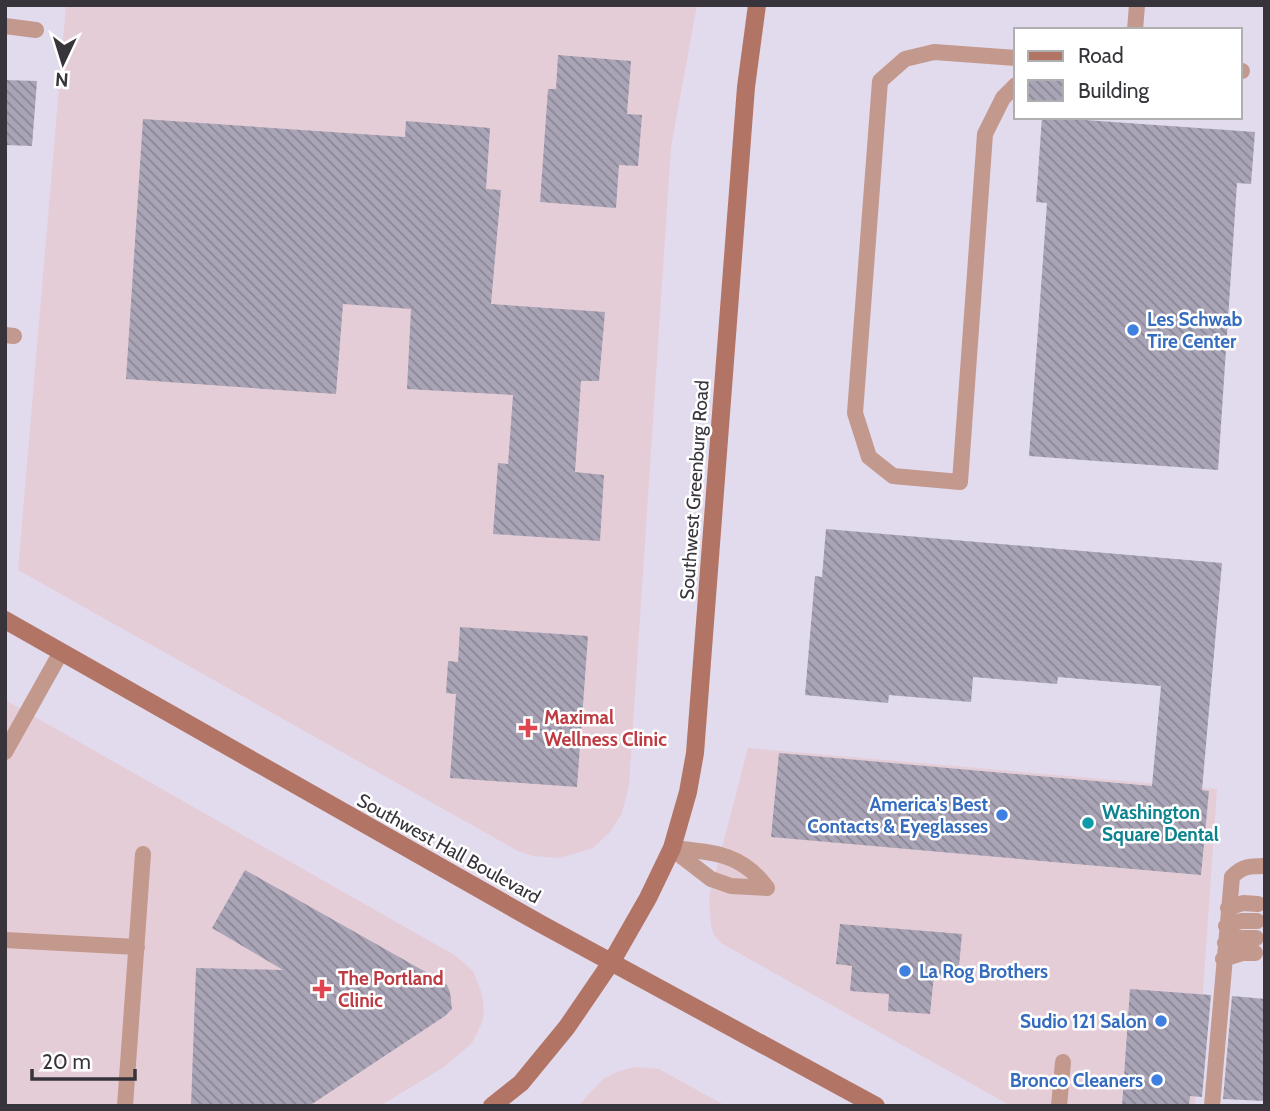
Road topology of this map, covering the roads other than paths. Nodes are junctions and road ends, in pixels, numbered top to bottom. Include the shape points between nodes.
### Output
1 (757, 5) edge
2 (1137, 5) edge
3 (5, 26) edge
4 (1135, 28) edge
5 (36, 30) dead end
6 (1014, 58) edge
7 (1014, 87) edge
8 (5, 620) edge
9 (61, 652) junction
10 (5, 752) edge
11 (672, 848) junction
12 (143, 853) dead end
13 (1265, 866) edge
14 (1258, 904) dead end
15 (1228, 908) junction
16 (1226, 926) junction
17 (5, 940) edge
18 (137, 947) junction
19 (1224, 951) junction
20 (612, 961) junction
21 (1063, 1062) dead end
22 (125, 1106) edge
23 (492, 1106) edge
24 (876, 1106) edge
25 (1059, 1106) edge
26 (1212, 1106) edge

1 - 11 main road, Southwest Greenburg Road via 746,87 695,753
2 - 4 lane
3 - 5 lane
6 - 7 lane via 934,52 905,59 880,81 855,413 869,457 893,476 960,482 985,134 1003,98
8 - 9 main road, Southwest Hall Boulevard
9 - 10 lane
9 - 20 main road, Southwest Hall Boulevard
11 - 11 lane via 711,879 731,886 767,888 755,871 735,860 714,852
11 - 20 main road, Southwest Greenburg Road
12 - 18 lane
13 - 15 lane via 1238,869 1232,877
14 - 15 lane
15 - 16 lane
16 - 19 lane
16 - 19 lane via 1241,921 1256,937 1240,938
17 - 18 lane
18 - 22 lane
19 - 26 lane
20 - 23 main road, Southwest Greenburg Road via 521,1083
20 - 24 main road, Southwest Hall Boulevard
21 - 25 lane

